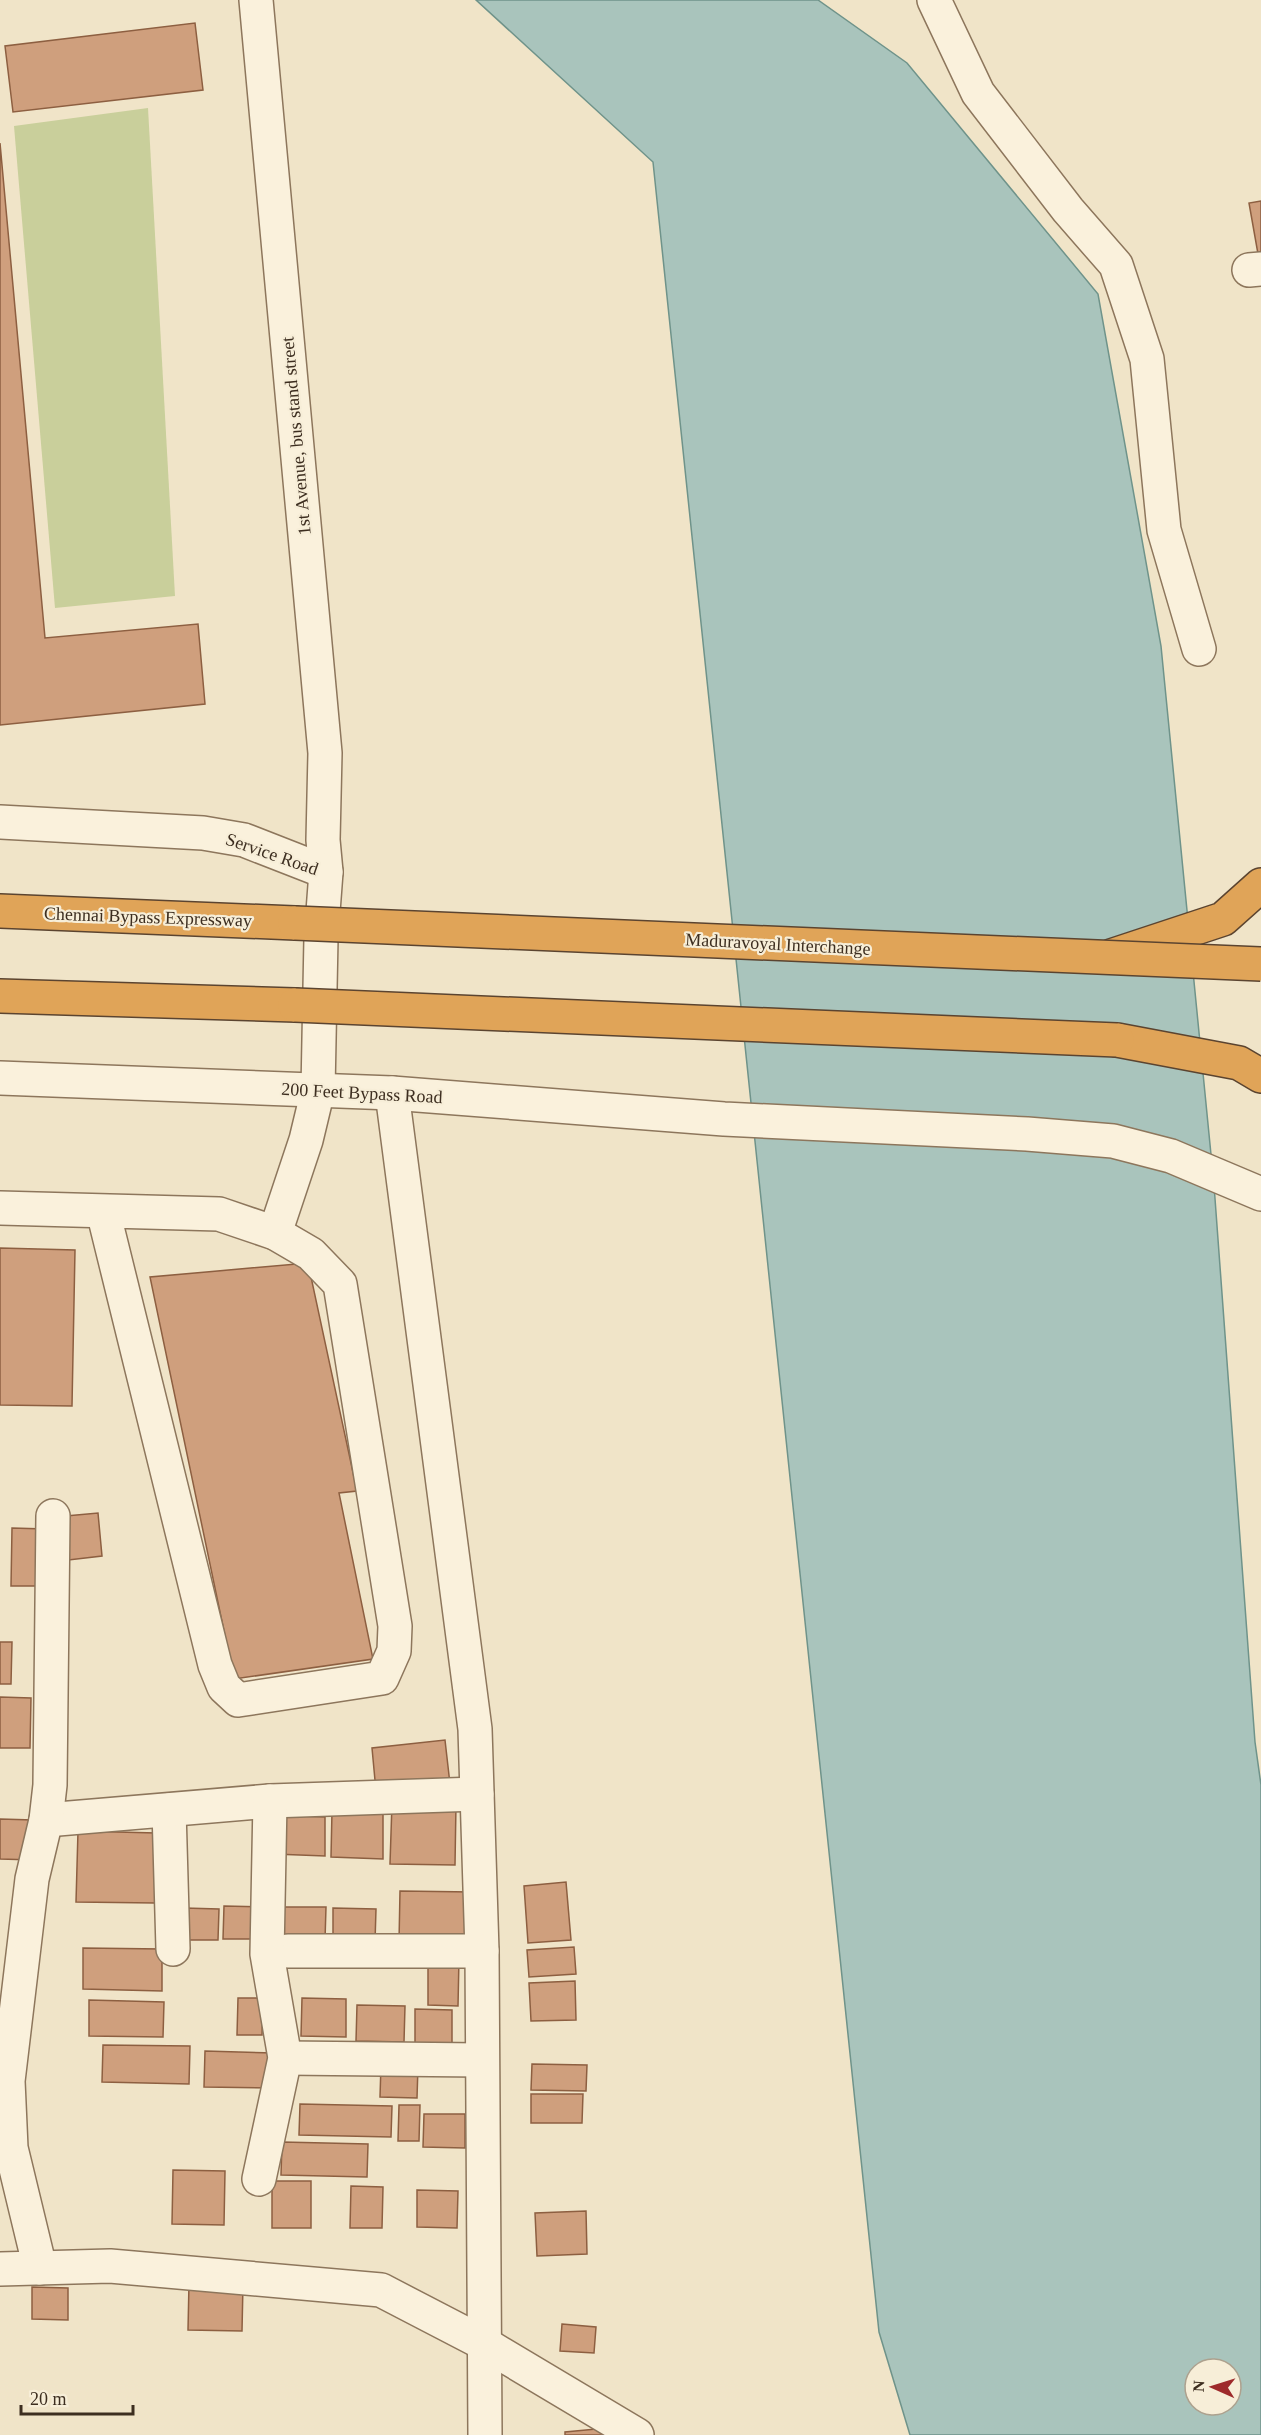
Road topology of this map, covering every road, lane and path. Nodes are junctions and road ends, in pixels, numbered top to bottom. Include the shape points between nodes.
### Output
1 (256, 0) edge
2 (934, 0) edge
3 (1199, 649) dead end
4 (0, 822) edge
5 (326, 872) junction
6 (1261, 885) edge
7 (0, 910) edge
8 (295, 923) joint
9 (1104, 959) junction
10 (1261, 964) edge
11 (0, 996) edge
12 (1117, 1040) junction
13 (1261, 1047) edge
14 (1261, 1076) edge
15 (0, 1078) edge
16 (318, 1090) junction
17 (392, 1093) junction
18 (1246, 1189) edge
19 (0, 1208) edge
20 (103, 1211) junction
21 (275, 1233) junction
22 (53, 1516) dead end
23 (477, 1794) junction
24 (270, 1801) junction
25 (169, 1810) junction
26 (46, 1820) junction
27 (173, 1949) dead end
28 (288, 1950) dead end
29 (482, 1951) junction
30 (285, 2058) junction
31 (481, 2060) junction
32 (259, 2180) dead end
33 (40, 2268) junction
34 (0, 2269) edge
35 (483, 2343) junction
36 (485, 2435) edge
37 (637, 2435) edge

1 - 5 street, 1st Avenue, bus stand street via 325,753
2 - 3 street via 978,93 1068,210 1116,265 1147,359 1164,530
4 - 5 street, Service Road via 203,832 244,840
5 - 16 street, Service Road
6 - 9 highway, bridge via 1223,920
7 - 8 highway, Chennai Bypass Expressway
8 - 9 highway, Maduravoyal Interchange, bridge
9 - 10 highway, Maduravoyal Interchange, bridge
11 - 12 highway, bridge
12 - 13 highway
12 - 14 highway via 1239,1063
15 - 16 street, 200 Feet Bypass Road
16 - 17 street, 200 Feet Bypass Road
16 - 21 street, Service Road
17 - 18 street, 200 Feet Bypass Road via 724,1119 1113,1141 1171,1156
17 - 23 street via 474,1729
19 - 20 street
20 - 21 street via 219,1214
20 - 21 street via 215,1665 224,1688 238,1700 382,1677 394,1651 395,1626 340,1284 311,1254
22 - 26 street via 50,1785
23 - 24 street
23 - 29 street
24 - 25 street
24 - 30 street via 267,1954
25 - 26 street
25 - 27 street
26 - 33 street via 32,1879 8,2080 11,2148
28 - 29 street
29 - 31 street
30 - 31 street
30 - 32 street
31 - 35 street
33 - 34 street
33 - 35 street via 110,2266 381,2290
35 - 36 street
35 - 37 street

